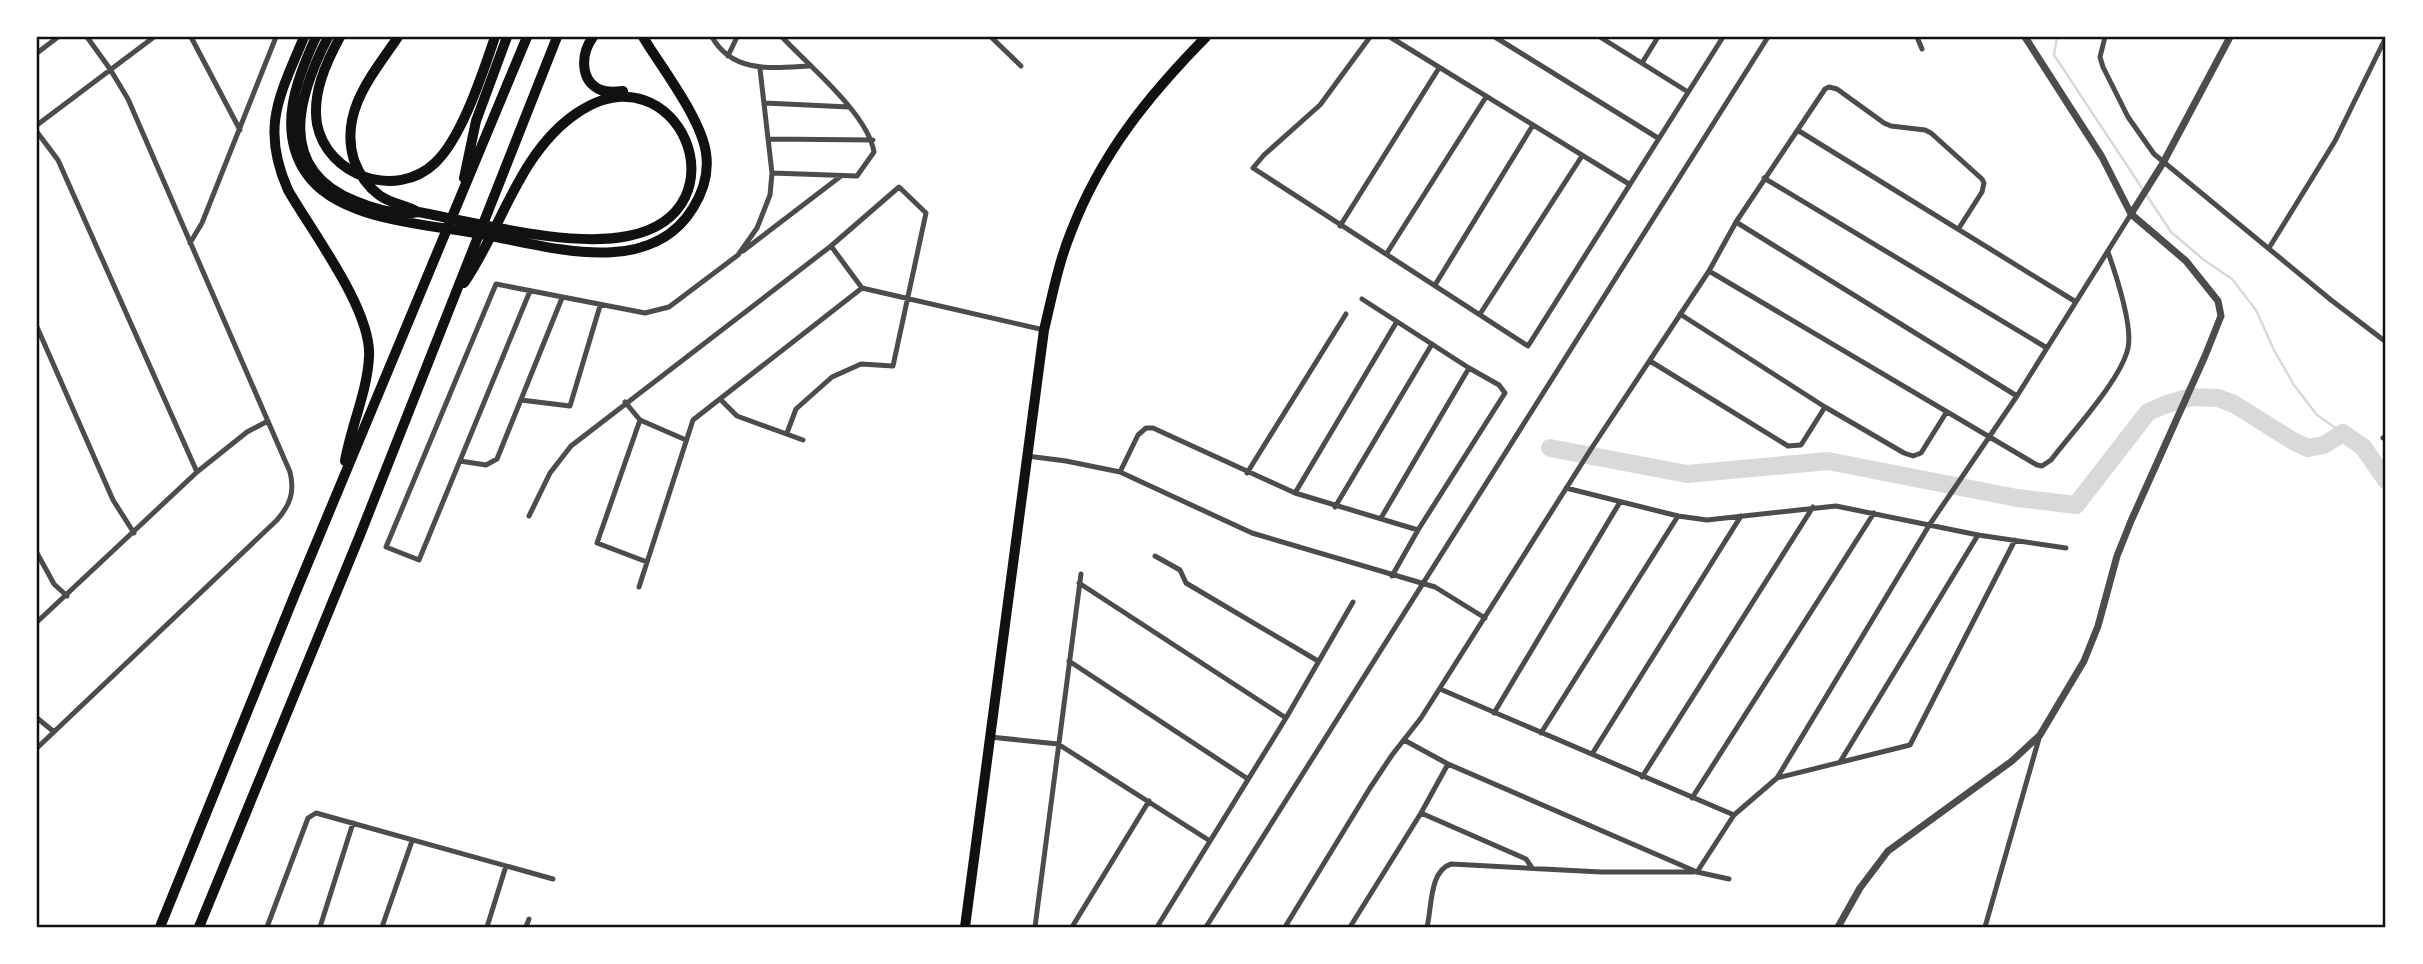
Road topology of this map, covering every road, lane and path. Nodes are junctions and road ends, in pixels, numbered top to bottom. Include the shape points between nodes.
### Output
1 (58, 37) edge
2 (87, 37) edge
3 (154, 37) edge
4 (191, 37) edge
5 (276, 37) edge
6 (304, 37) edge
7 (316, 37) edge
8 (328, 37) edge
9 (341, 37) edge
10 (398, 37) edge
11 (496, 37) edge
12 (507, 37) edge
13 (527, 37) edge
14 (557, 37) edge
15 (593, 37) edge
16 (636, 37) edge
17 (643, 37) edge
18 (712, 37) edge
19 (737, 37) edge
20 (782, 37) edge
21 (991, 37) edge
22 (1206, 37) edge
23 (1370, 37) edge
24 (1390, 37) edge
25 (1495, 37) edge
26 (1600, 37) edge
27 (1658, 37) edge
28 (1723, 37) edge
29 (1768, 37) edge
30 (1917, 37) edge
31 (2025, 37) edge
32 (2105, 37) edge
33 (2230, 37) edge
34 (2386, 37) edge
35 (1922, 49) dead end
36 (37, 52) edge
37 (728, 56) junction
38 (657, 61) junction
39 (1642, 63) junction
40 (809, 66) junction
41 (1021, 66) dead end
42 (1439, 68) junction
43 (110, 69) junction
44 (761, 69) junction
45 (1688, 92) junction
46 (1486, 97) junction
47 (765, 103) junction
48 (851, 107) junction
49 (669, 115) junction
50 (37, 125) edge
51 (1533, 125) junction
52 (240, 130) junction
53 (1799, 131) junction
54 (37, 132) edge
55 (1658, 138) junction
56 (770, 139) junction
57 (873, 140) junction
58 (1582, 156) junction
59 (2163, 163) junction
60 (772, 173) junction
61 (842, 176) junction
62 (1764, 178) junction
63 (1629, 184) junction
64 (457, 208) junction
65 (2133, 210) junction
66 (416, 217) junction
67 (1736, 222) junction
68 (1340, 226) junction
69 (1959, 228) junction
70 (517, 235) junction
71 (190, 243) junction
72 (831, 246) junction
73 (2269, 248) junction
74 (2108, 252) junction
75 (1387, 253) junction
76 (738, 254) junction
77 (1709, 271) junction
78 (1435, 285) junction
79 (862, 288) junction
80 (530, 291) junction
81 (562, 298) junction
82 (1362, 299) dead end
83 (453, 300) junction
84 (909, 300) junction
85 (2076, 302) junction
86 (600, 306) junction
87 (1346, 314) dead end
88 (1480, 314) junction
89 (1680, 314) junction
90 (1396, 323) junction
91 (37, 327) edge
92 (1044, 330) junction
93 (2386, 342) edge
94 (1432, 344) junction
95 (2047, 348) junction
96 (1650, 361) junction
97 (1468, 368) junction
98 (2017, 396) junction
99 (720, 399) junction
100 (521, 400) junction
101 (625, 402) junction
102 (1825, 407) junction
103 (1946, 413) junction
104 (268, 421) junction
105 (640, 421) junction
106 (787, 433) junction
107 (1990, 438) junction
108 (686, 440) junction
109 (803, 440) dead end
110 (1027, 456) junction
111 (460, 461) junction
112 (197, 472) junction
113 (1120, 472) junction
114 (1247, 473) junction
115 (343, 478) junction
116 (1566, 488) junction
117 (1295, 493) junction
118 (1620, 502) junction
119 (1335, 507) junction
120 (1813, 507) junction
121 (1874, 513) junction
122 (529, 516) dead end
123 (1678, 516) junction
124 (1741, 516) junction
125 (1381, 518) junction
126 (1930, 524) junction
127 (1418, 530) junction
128 (134, 533) junction
129 (1978, 535) junction
130 (2015, 540) junction
131 (2066, 548) dead end
132 (37, 554) edge
133 (1155, 556) dead end
134 (647, 562) junction
135 (1081, 574) dead end
136 (1392, 576) junction
137 (1079, 583) junction
138 (1422, 584) junction
139 (639, 587) dead end
140 (66, 596) junction
141 (1353, 601) dead end
142 (1485, 618) junction
143 (37, 622) edge
144 (1069, 661) junction
145 (1318, 661) junction
146 (1440, 689) junction
147 (1494, 713) junction
148 (37, 718) edge
149 (1286, 718) junction
150 (53, 731) junction
151 (1541, 733) junction
152 (2040, 735) junction
153 (990, 737) junction
154 (1404, 740) junction
155 (1058, 744) junction
156 (37, 748) edge
157 (1592, 754) junction
158 (1840, 762) junction
159 (1448, 764) junction
160 (1642, 777) junction
161 (1777, 778) junction
162 (1248, 779) junction
163 (1692, 798) junction
164 (1149, 801) junction
165 (1421, 813) junction
166 (1734, 816) junction
167 (353, 823) junction
168 (412, 841) junction
169 (1210, 841) junction
170 (506, 866) junction
171 (1532, 868) junction
172 (1697, 872) junction
173 (553, 879) dead end
174 (1729, 879) dead end
175 (528, 919) dead end
176 (160, 927) edge
177 (199, 927) edge
178 (267, 927) edge
179 (320, 927) edge
180 (382, 927) edge
181 (487, 927) edge
182 (526, 927) edge
183 (965, 927) edge
184 (1035, 927) edge
185 (1072, 927) edge
186 (1157, 927) edge
187 (1206, 927) edge
188 (1285, 927) edge
189 (1350, 927) edge
190 (1427, 927) edge
191 (1838, 927) edge
192 (1985, 927) edge

1 - 36 street
2 - 43 street
3 - 43 street
4 - 52 street
5 - 52 street
6 - 115 highway via 279,98 273,128 288,190 352,297 367,333 367,371
7 - 66 highway via 292,105 291,135 301,164 325,194 348,207
8 - 66 highway via 300,111 300,137 308,159 326,183 349,199
9 - 11 highway via 319,88 316,112 320,134 333,157 345,167 382,181 415,176 442,156 458,130
10 - 66 highway via 363,89 354,110 350,142 356,164 376,193
12 - 64 highway via 476,121
13 - 64 highway
14 - 83 highway
15 - 49 highway via 584,58 592,84 609,92 647,95
16 - 38 highway
17 - 38 highway
18 - 37 street
19 - 37 street
20 - 40 street
21 - 41 street
22 - 92 highway via 1137,114 1103,164 1070,235
23 - 68 street via 1320,105 1253,168
24 - 42 street
25 - 55 street
26 - 39 street
27 - 39 street
28 - 45 street
29 - 138 street
30 - 35 street
31 - 65 street
32 - 59 street via 2100,57 2103,67 2129,117
33 - 59 street
34 - 73 street via 2336,141
37 - 44 street
38 - 70 highway via 690,113 706,151 703,187 684,221 661,241 627,251 582,251
39 - 45 street
40 - 44 street
40 - 48 street
42 - 46 street
42 - 68 street
43 - 50 street
43 - 71 street via 128,99
44 - 47 street
45 - 55 street
46 - 51 street
46 - 75 street
47 - 48 street
47 - 56 street
48 - 57 street
49 - 70 highway via 686,136 692,169 684,198 660,224 643,233 607,239
49 - 83 highway via 652,104 624,98 597,103 570,118 529,166 479,262
51 - 58 street
51 - 78 street
52 - 71 street
53 - 62 street
53 - 69 street
53 - 69 street via 1829,87 1884,123 1931,133 1984,183
54 - 112 street via 58,160
55 - 63 street
56 - 57 street
56 - 60 street
57 - 61 street via 874,152 857,176
58 - 63 street
58 - 88 street
59 - 65 street
59 - 73 street
60 - 61 street
60 - 76 street via 770,195 757,228
61 - 76 street
62 - 67 street
62 - 95 street
63 - 88 street via 1528,346
64 - 115 highway
65 - 74 street
65 - 152 street via 2186,261 2221,309 2121,546 2084,661
66 - 70 highway
67 - 77 street
67 - 98 street
68 - 75 street
69 - 85 street
71 - 104 street
72 - 79 street
72 - 84 street via 899,187 926,213
72 - 101 street
73 - 93 street
74 - 85 street
74 - 107 street via 2119,283 2128,336 2123,361 2047,465 2037,465
75 - 78 street
76 - 86 street via 669,307 645,313
77 - 89 street
77 - 103 street
78 - 88 street
79 - 84 street
79 - 99 street
80 - 81 street
80 - 111 street
80 - 111 street via 496,284 386,547 419,560
81 - 86 street
81 - 100 street
82 - 90 street
83 - 177 highway
84 - 92 street
84 - 106 street via 893,366 861,364 832,377 796,409
85 - 95 street
86 - 100 street via 570,406
87 - 114 street
89 - 96 street
89 - 102 street
90 - 94 street
90 - 117 street
91 - 128 street via 113,500
92 - 110 highway
94 - 97 street
94 - 119 street
95 - 98 street
96 - 102 street via 1788,446 1801,445
96 - 116 street
97 - 125 street
97 - 127 street via 1505,393
98 - 107 street
99 - 106 street via 737,416
99 - 108 street via 693,420
100 - 111 street via 497,459 486,465
101 - 105 street
101 - 122 street via 570,446 536,497
102 - 103 street via 1913,456 1921,453
103 - 107 street
104 - 112 street
104 - 150 street via 293,483 287,509
105 - 108 street
105 - 134 street via 597,543
106 - 109 street
107 - 126 street
108 - 134 street
110 - 113 street
110 - 153 highway
112 - 128 street
113 - 114 street via 1138,435 1153,428
113 - 136 street via 1252,533
114 - 117 street
115 - 176 highway
116 - 118 street
116 - 142 street
117 - 119 street
118 - 123 street
118 - 147 street
119 - 125 street
120 - 121 street
120 - 124 street
120 - 160 street
121 - 126 street
121 - 163 street
123 - 124 street via 1707,520
123 - 151 street
124 - 157 street
125 - 127 street
126 - 129 street
126 - 161 street
127 - 136 street
128 - 140 street
129 - 130 street
129 - 158 street
130 - 131 street
130 - 158 street via 1910,745
132 - 140 street
133 - 145 street via 1180,570 1185,583
134 - 139 street
135 - 137 street
136 - 138 street
137 - 144 street
137 - 149 street
138 - 142 street via 1435,587
138 - 187 street
140 - 143 street
141 - 145 street
142 - 146 street
144 - 155 street
144 - 162 street
145 - 149 street
146 - 147 street
146 - 154 street
147 - 151 street
148 - 150 street
149 - 162 street
150 - 156 street
151 - 157 street
152 - 191 street via 2012,761 1888,851
152 - 192 street
153 - 155 street
153 - 183 highway
154 - 159 street
154 - 188 street
155 - 164 street
155 - 184 street
157 - 160 street
158 - 161 street
159 - 165 street
159 - 172 street
160 - 163 street
161 - 166 street
162 - 169 street
163 - 166 street
164 - 169 street
164 - 185 street
165 - 171 street via 1526,859
165 - 189 street
166 - 172 street
167 - 168 street
167 - 178 street via 319,813 308,818
167 - 179 street
168 - 170 street
168 - 180 street
169 - 186 street
170 - 173 street
170 - 181 street
171 - 172 street
171 - 190 street via 1446,866 1436,877
172 - 174 street
175 - 182 street

